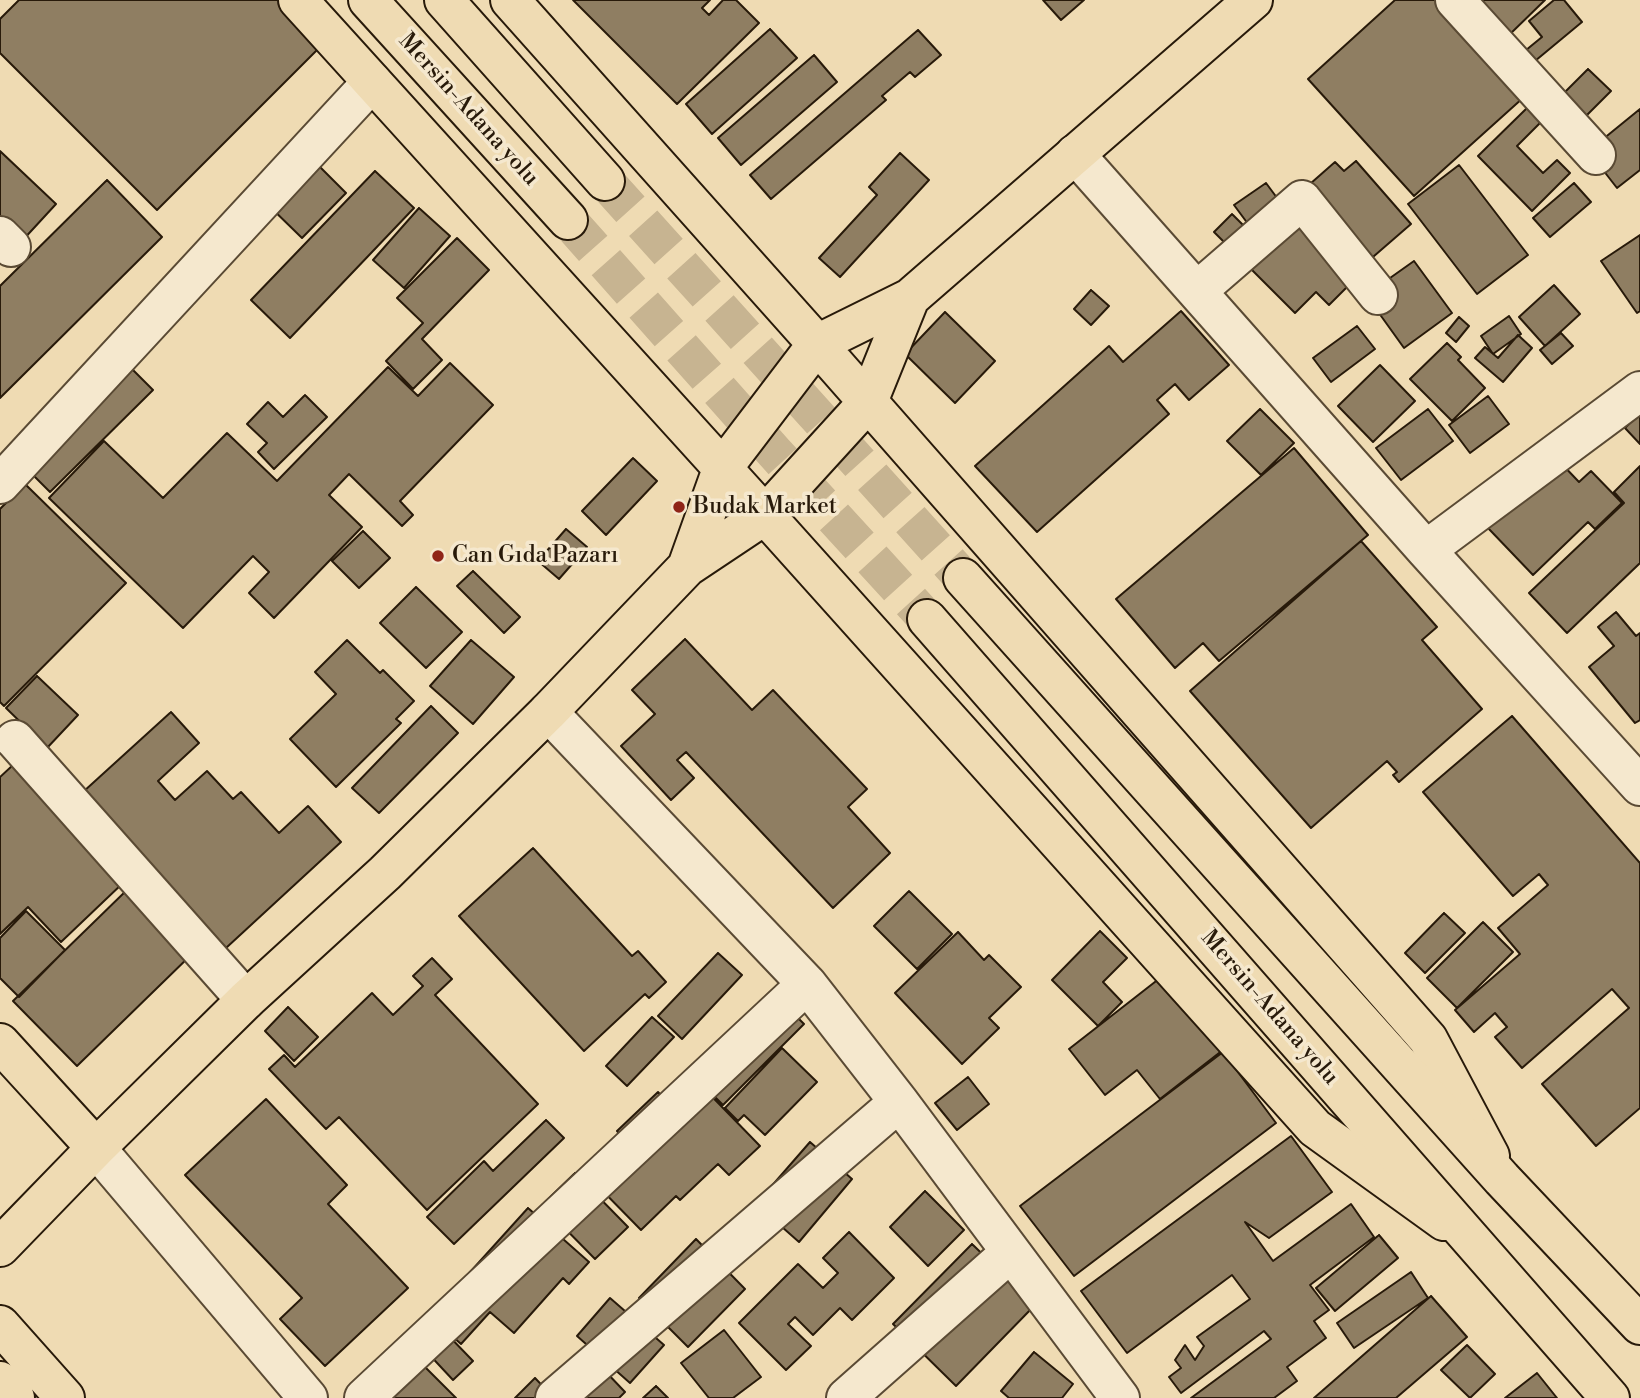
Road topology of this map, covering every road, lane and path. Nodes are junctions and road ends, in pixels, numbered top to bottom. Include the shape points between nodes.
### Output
1 (298, 0) edge
2 (368, 0) edge
3 (444, 0) edge
4 (510, 0) edge
5 (1253, 0) edge
6 (1455, 0) edge
7 (372, 82) junction
8 (1075, 153) junction
9 (1596, 155) dead end
10 (605, 181) tunnel mouth
11 (568, 220) tunnel mouth
12 (1197, 291) junction
13 (1378, 295) dead end
14 (910, 298) junction
15 (817, 344) junction
16 (1640, 391) edge
17 (868, 402) junction
18 (722, 469) junction
19 (0, 484) edge
20 (765, 515) junction
21 (1426, 550) junction
22 (687, 567) junction
23 (963, 578) tunnel mouth
24 (927, 619) tunnel mouth
25 (548, 712) junction
26 (15, 740) dead end
27 (1640, 786) edge
28 (807, 984) junction
29 (246, 1000) junction
30 (0, 1044) edge
31 (899, 1102) junction
32 (96, 1149) junction
33 (1502, 1179) junction
34 (1477, 1244) junction
35 (0, 1247) edge
36 (1011, 1252) junction
37 (0, 1325) edge
38 (1640, 1325) edge
39 (0, 1381) edge
40 (15, 1398) edge
41 (65, 1398) edge
42 (307, 1398) edge
43 (364, 1398) edge
44 (555, 1398) edge
45 (846, 1398) edge
46 (1120, 1398) edge
47 (1610, 1398) edge

1 - 7 main road
2 - 11 main road, Mersin-Adana yolu
3 - 10 main road
4 - 15 main road
5 - 8 main road
6 - 9 street
7 - 18 main road
7 - 19 street
8 - 12 street
8 - 14 main road
12 - 13 street via 1302,200
12 - 21 street
14 - 15 main road
14 - 17 main road
15 - 17 main road
15 - 18 main road
16 - 21 street
17 - 20 main road
17 - 33 main road via 1428,1039
18 - 20 main road
18 - 22 main road
20 - 22 main road
20 - 34 main road via 1315,1128
21 - 27 street
22 - 25 main road
23 - 33 main road
24 - 34 main road, Mersin-Adana yolu
25 - 28 street
25 - 29 main road via 385,873
26 - 29 street
28 - 31 street
28 - 43 street
29 - 32 main road
30 - 32 main road
31 - 36 street
31 - 44 street
32 - 35 main road
32 - 42 street
33 - 38 main road
34 - 47 main road, Mersin-Adana yolu
36 - 45 street
36 - 46 street
37 - 41 main road
39 - 40 main road

